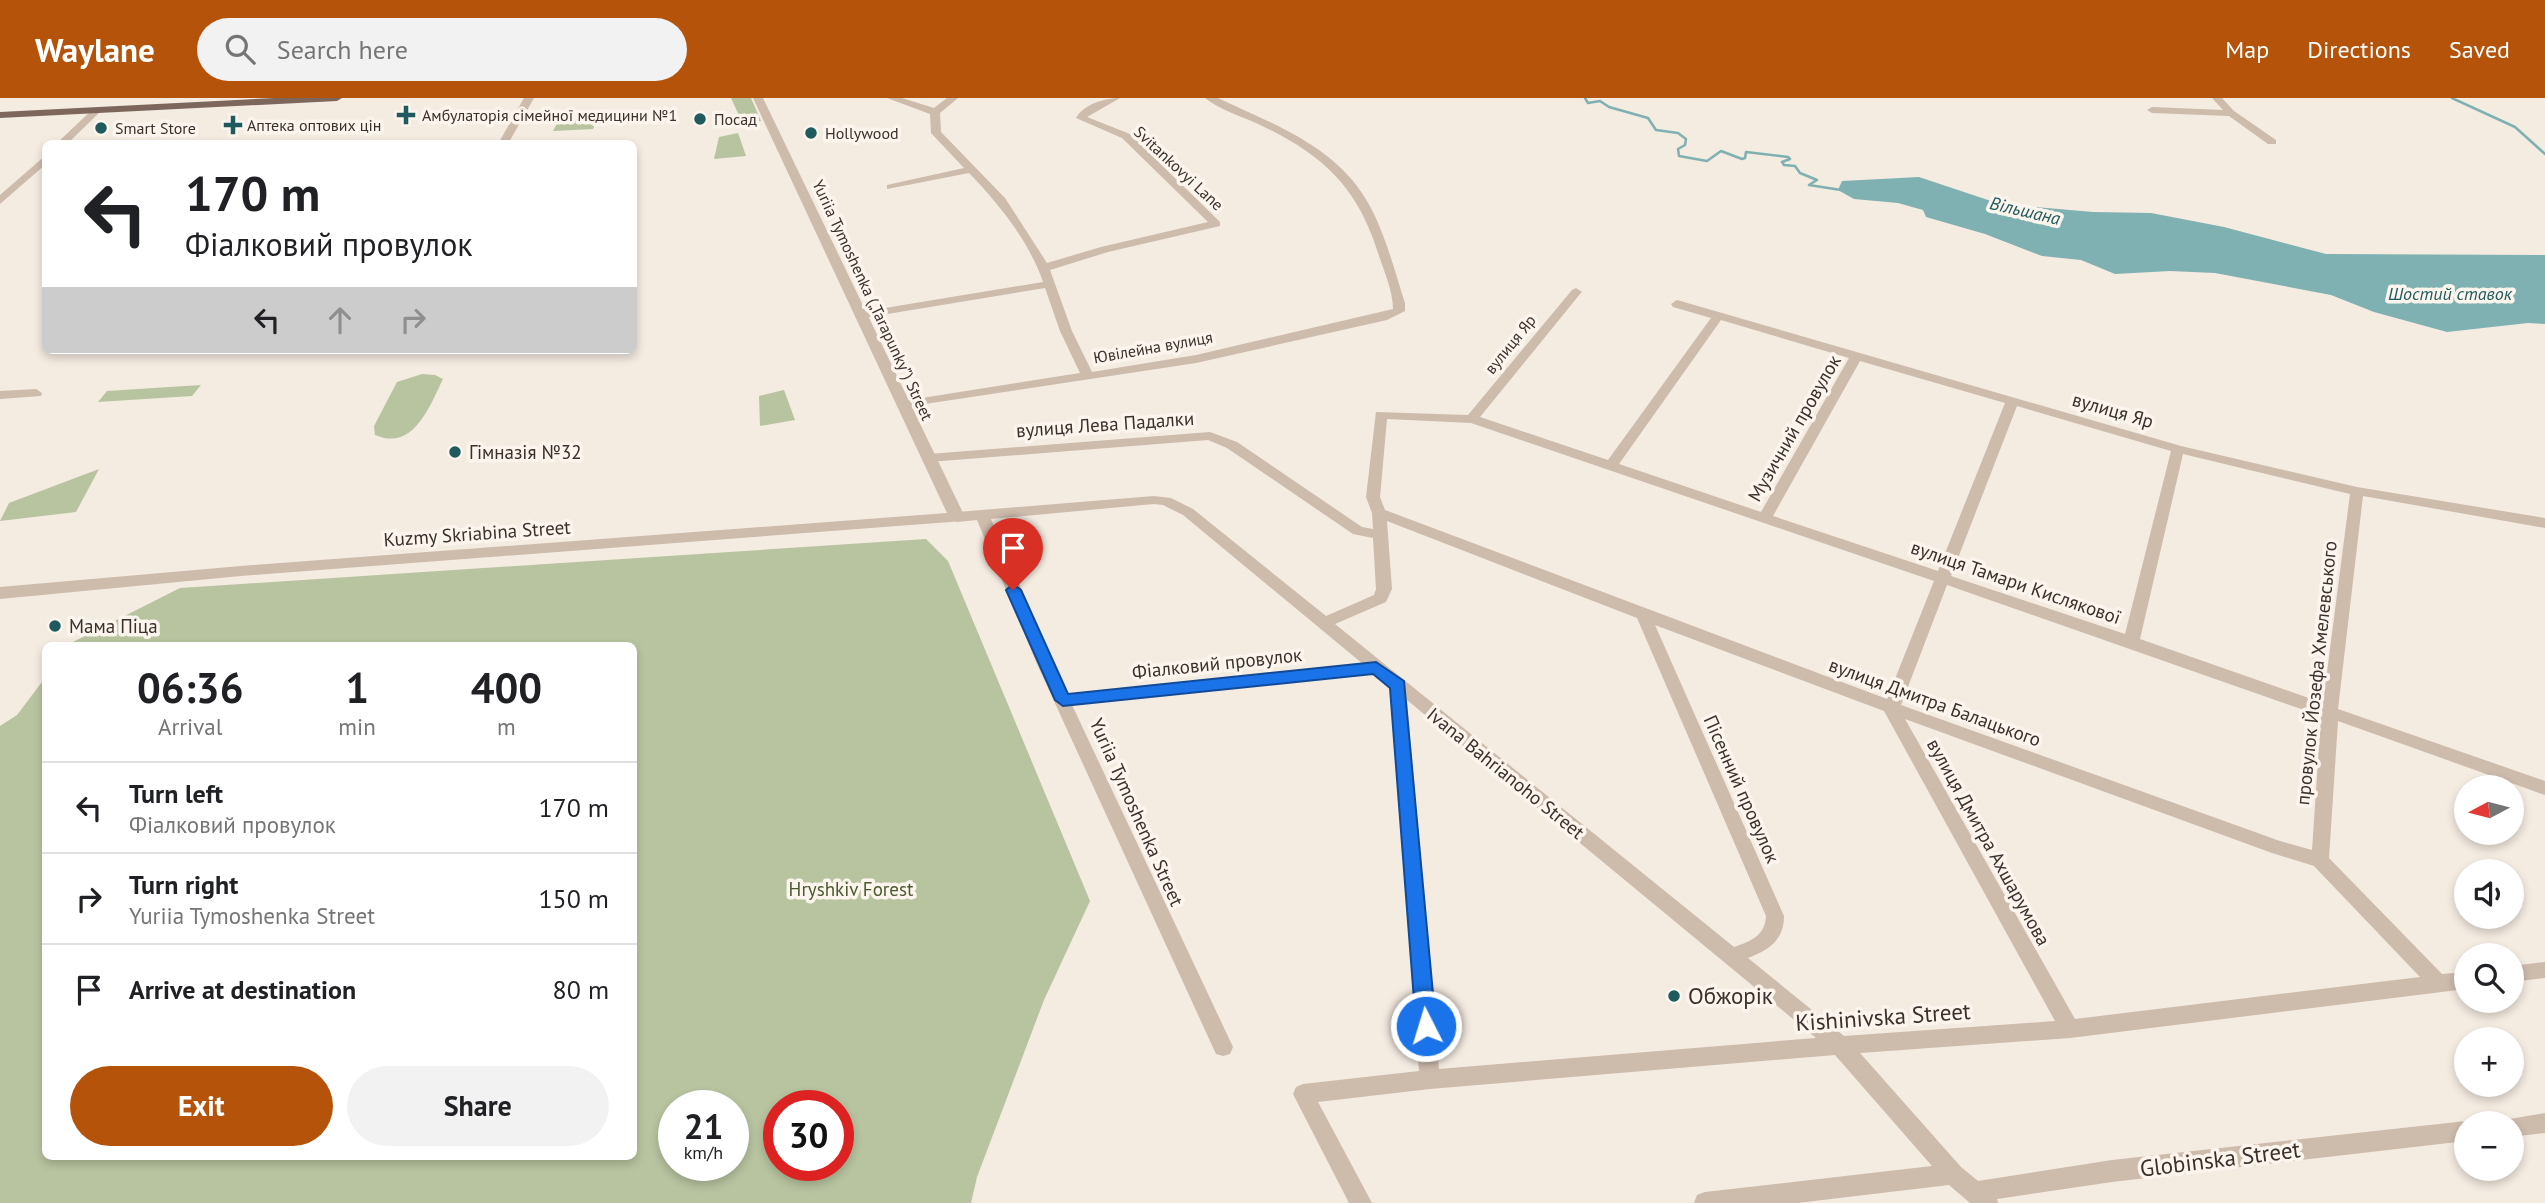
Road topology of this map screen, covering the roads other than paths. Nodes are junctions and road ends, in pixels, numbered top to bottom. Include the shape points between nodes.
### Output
1 (337, 98) edge
2 (529, 98) edge
3 (758, 98) edge
4 (892, 98) edge
5 (953, 98) edge
6 (1115, 98) edge
7 (1210, 98) edge
8 (2217, 98) edge
9 (262, 99) edge
10 (97, 110) junction
11 (2152, 110) dead end
12 (934, 111) junction
13 (2231, 113) junction
14 (0, 115) edge
15 (65, 140) edge
16 (505, 140) edge
17 (2273, 142) dead end
18 (42, 162) edge
19 (970, 170) junction
20 (891, 187) dead end
21 (0, 201) edge
22 (1044, 268) junction
23 (1050, 284) junction
24 (1576, 292) dead end
25 (1677, 304) dead end
26 (861, 316) junction
27 (1718, 316) junction
28 (1856, 356) junction
29 (1088, 376) junction
30 (36, 393) dead end
31 (0, 395) edge
32 (2013, 400) junction
33 (904, 405) junction
34 (1472, 419) junction
35 (2178, 449) junction
36 (929, 458) junction
37 (1612, 465) junction
38 (2357, 491) junction
39 (946, 493) junction
40 (1379, 513) junction
41 (982, 515) junction
42 (957, 517) junction
43 (1764, 519) junction
44 (923, 520) junction
45 (2545, 523) edge
46 (1381, 535) junction
47 (1942, 577) junction
48 (0, 593) edge
49 (1644, 617) junction
50 (1324, 623) junction
51 (2131, 642) junction
52 (1376, 668) junction
53 (1398, 686) junction
54 (1063, 700) junction
55 (1891, 709) junction
56 (2330, 711) junction
57 (2545, 788) edge
58 (2320, 860) junction
59 (1731, 956) junction
60 (2545, 970) edge
61 (2524, 972) edge
62 (2454, 982) edge
63 (2438, 984) junction
64 (2070, 1029) junction
65 (1839, 1044) junction
66 (1223, 1047) dead end
67 (1430, 1079) junction
68 (2545, 1123) edge
69 (2524, 1125) edge
70 (2454, 1132) edge
71 (1953, 1174) junction
72 (1981, 1197) edge
73 (1361, 1203) edge
74 (1705, 1203) edge

1 - 9 main road
2 - 16 street
3 - 26 street, Yuriia Tymoshenka („Tarapunky”) Street
4 - 12 street
5 - 12 street
6 - 22 street, Svitankovyi Lane via 1081,118 1126,136 1216,224
7 - 29 street, Ювілейна вулиця via 1306,146 1342,174 1375,230 1399,311 1196,359
8 - 13 street
9 - 10 main road
10 - 14 main road
10 - 15 street
11 - 13 street
12 - 19 street via 938,136
13 - 17 street
18 - 21 street
19 - 20 street
19 - 22 street via 1001,200
22 - 23 street
23 - 26 street
23 - 29 street
24 - 34 street, вулиця Яр
25 - 27 street, вулиця Яр
26 - 33 street, Yuriia Tymoshenka („Tarapunky”) Street
27 - 28 street, вулиця Яр
27 - 37 street
28 - 32 street, вулиця Яр
28 - 43 street, Музичний провулок
29 - 33 street, Ювілейна вулиця
30 - 31 street
32 - 35 street, вулиця Яр
32 - 47 street
33 - 36 street, Yuriia Tymoshenka („Tarapunky”) Street
34 - 37 street, вулиця Тамари Кислякової
34 - 40 street, вулиця Тамари Кислякової via 1381,415 1373,497
35 - 38 street, вулиця Яр
35 - 51 street
36 - 39 street, Yuriia Tymoshenka („Tarapunky”) Street
36 - 46 street, вулиця Лева Падалки via 1210,436 1232,445 1358,531
37 - 43 street, вулиця Тамари Кислякової
38 - 45 street, вулиця Яр
38 - 56 street, провулок Йозефа Хмелевського
39 - 42 street, Yuriia Tymoshenka („Tarapunky”) Street
39 - 44 street via 943,503
40 - 46 street
40 - 49 street, вулиця Дмитра Балацького
41 - 42 street, Ivana Bahrianoho Street
41 - 50 street, Ivana Bahrianoho Street via 1166,501 1200,521
41 - 54 street, Yuriia Tymoshenka Street
42 - 44 street, Kuzmy Skriabina Street
43 - 47 street, вулиця Тамари Кислякової
44 - 48 street, Kuzmy Skriabina Street
46 - 50 street via 1381,598
47 - 51 street, вулиця Тамари Кислякової
47 - 55 street
49 - 55 street, вулиця Дмитра Балацького
49 - 59 street, Пісенний провулок via 1775,916 1772,936
50 - 52 street, Ivana Bahrianoho Street
51 - 56 street, вулиця Тамари Кислякової
52 - 53 street, Ivana Bahrianoho Street
52 - 54 street, Фіалковий провулок
53 - 59 street, Ivana Bahrianoho Street
53 - 67 street
54 - 66 street, Yuriia Tymoshenka Street
55 - 58 street, вулиця Дмитра Балацького
55 - 64 street, вулиця Дмитра Ахшарумова
56 - 57 street, вулиця Тамари Кислякової
56 - 58 street, провулок Йозефа Хмелевського
58 - 63 street
59 - 65 street, Ivana Bahrianoho Street
60 - 61 street
62 - 63 street, Kishinivska Street
63 - 64 street, Kishinivska Street
64 - 65 street, Kishinivska Street
65 - 67 street, Kishinivska Street
65 - 71 street, Ivana Bahrianoho Street
67 - 73 street, Kishinivska Street via 1303,1094
68 - 69 street
70 - 72 street, Globinska Street via 2112,1171
71 - 72 street, Ivana Bahrianoho Street
71 - 74 street

